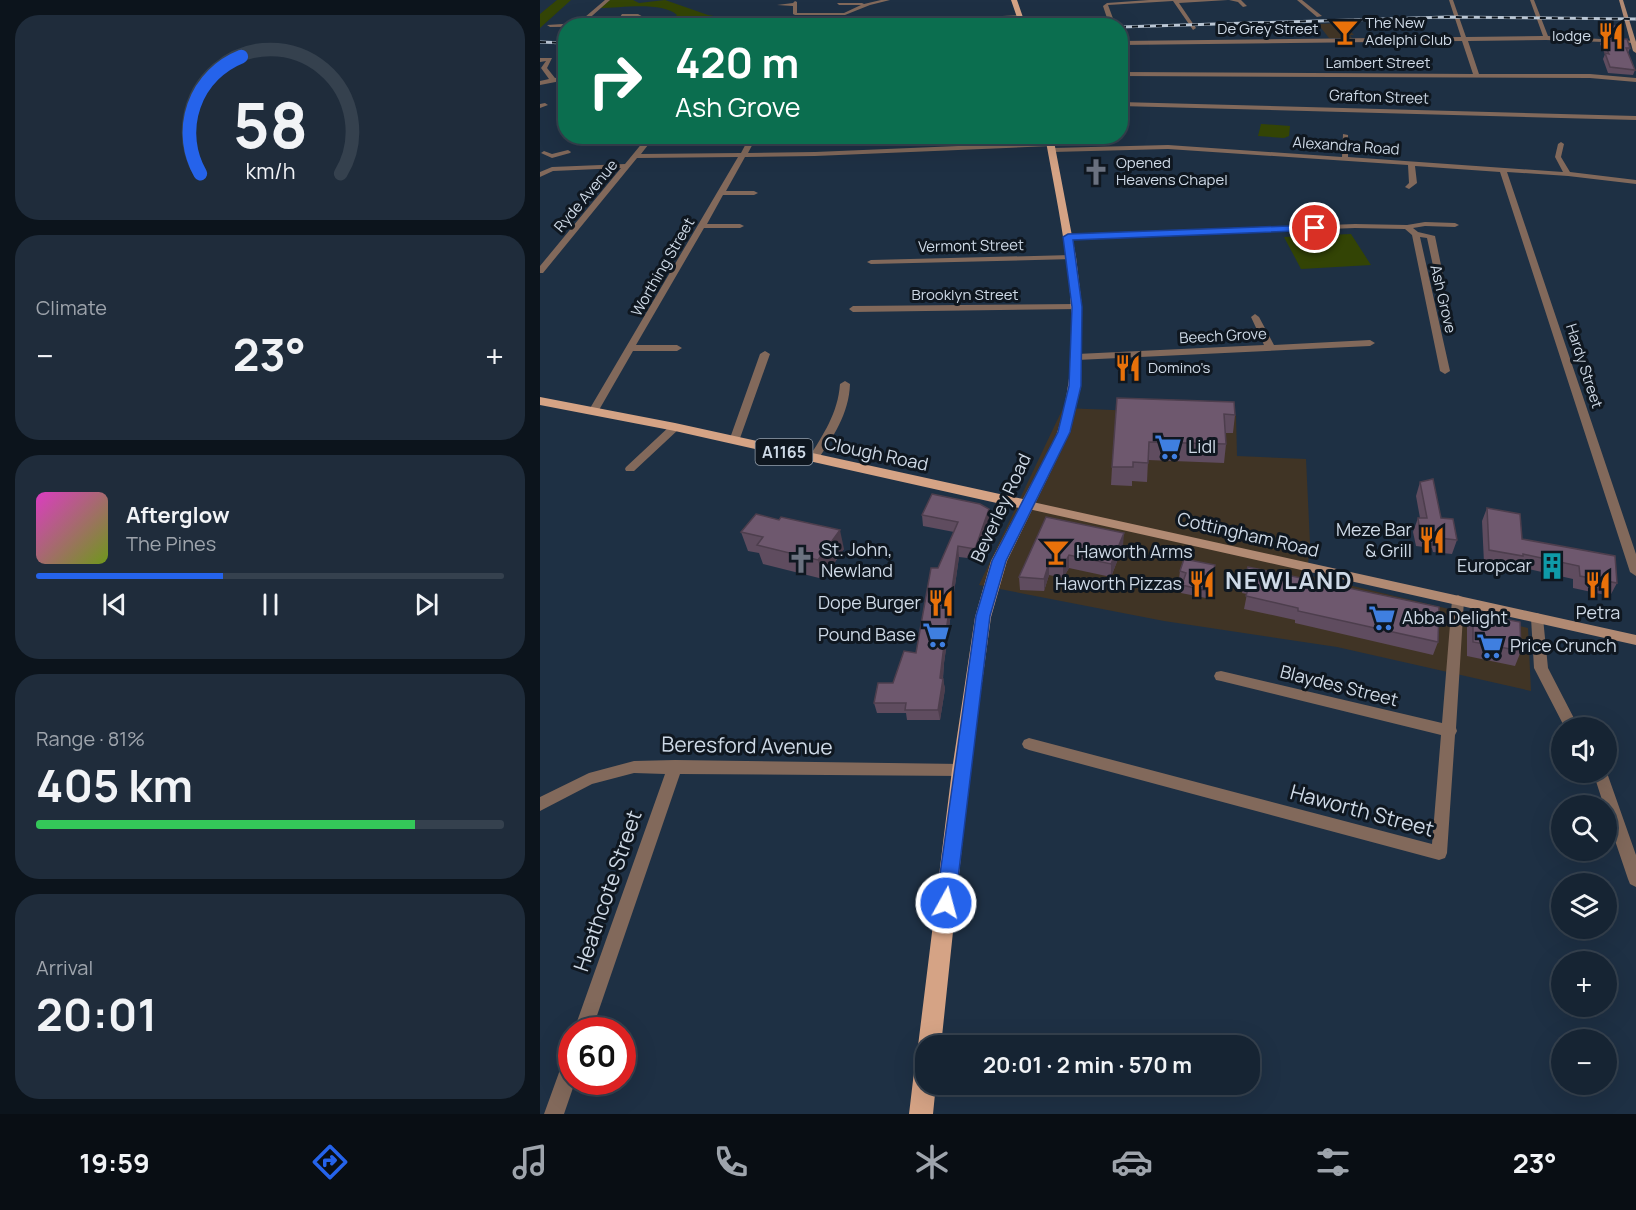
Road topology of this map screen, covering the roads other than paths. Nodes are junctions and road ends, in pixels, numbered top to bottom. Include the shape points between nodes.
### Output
1 (608, 0) edge
2 (888, 0) edge
3 (1014, 0) edge
4 (1226, 0) edge
5 (1231, 0) edge
6 (1299, 0) edge
7 (1451, 0) edge
8 (1532, 0) edge
9 (1621, 0) edge
10 (1174, 1) edge
11 (869, 3) junction
12 (839, 4) dead end
13 (779, 5) dead end
14 (1245, 6) dead end
15 (622, 16) dead end
16 (1020, 16) joint
17 (1319, 16) dead end
18 (587, 18) edge
19 (642, 18) edge
20 (973, 18) edge
21 (1110, 18) edge
22 (550, 25) dead end
23 (558, 25) edge
24 (1193, 28) dead end
25 (1633, 31) edge
26 (1546, 38) junction
27 (1466, 39) junction
28 (1128, 43) edge
29 (1635, 46) edge
30 (556, 53) dead end
31 (549, 59) junction
32 (540, 60) edge
33 (1128, 74) edge
34 (1477, 76) junction
35 (552, 79) junction
36 (558, 79) edge
37 (1636, 80) edge
38 (540, 83) edge
39 (1128, 104) edge
40 (1636, 118) edge
41 (1345, 135) dead end
42 (646, 144) edge
43 (750, 144) edge
44 (1030, 144) edge
45 (1051, 144) edge
46 (1080, 144) edge
47 (1561, 144) dead end
48 (1346, 145) junction
49 (1368, 146) dead end
50 (568, 152) dead end
51 (745, 154) junction
52 (636, 156) junction
53 (1345, 159) junction
54 (1411, 164) junction
55 (629, 166) junction
56 (552, 169) junction
57 (1503, 170) junction
58 (540, 174) edge
59 (1568, 174) junction
60 (1636, 182) edge
61 (1408, 187) dead end
62 (722, 193) junction
63 (754, 193) dead end
64 (1455, 225) dead end
65 (703, 226) junction
66 (740, 226) dead end
67 (1407, 227) junction
68 (1416, 234) junction
69 (1068, 237) junction
70 (1071, 256) junction
71 (871, 262) dead end
72 (540, 271) edge
73 (1438, 274) dead end
74 (1077, 307) junction
75 (853, 309) dead end
76 (1255, 317) dead end
77 (1370, 343) dead end
78 (631, 348) junction
79 (677, 348) dead end
80 (1271, 349) junction
81 (765, 354) dead end
82 (1077, 357) junction
83 (1445, 371) dead end
84 (844, 384) dead end
85 (540, 401) edge
86 (594, 410) junction
87 (675, 427) junction
88 (734, 441) junction
89 (813, 459) junction
90 (630, 470) dead end
91 (1028, 505) junction
92 (1636, 572) edge
93 (1458, 600) junction
94 (1537, 618) junction
95 (1636, 640) edge
96 (1221, 676) dead end
97 (1566, 717) edge
98 (1450, 731) junction
99 (1029, 744) dead end
100 (675, 766) junction
101 (961, 770) junction
102 (1604, 783) edge
103 (540, 804) edge
104 (1636, 879) edge
105 (588, 1017) edge
106 (930, 1035) edge
107 (561, 1095) edge
108 (923, 1095) edge
109 (554, 1114) edge
110 (921, 1114) edge

1 - 18 street
2 - 11 street
3 - 16 main road
4 - 10 street
5 - 14 street
6 - 17 street
7 - 27 street
8 - 26 street
9 - 25 main road
10 - 21 street via 1107,4 1104,6
10 - 24 street
11 - 12 street
11 - 13 street via 835,15 795,14 795,3
15 - 19 street
16 - 20 street
22 - 23 street
25 - 29 main road
26 - 27 street, De Grey Street
26 - 29 street, De Grey Street
27 - 28 street, De Grey Street
27 - 34 street
30 - 31 street
31 - 32 street
31 - 35 street via 544,68
33 - 34 street, Lambert Street
34 - 37 street, Lambert Street
35 - 36 street
35 - 38 street
39 - 40 street, Grafton Street
41 - 48 street
42 - 52 street, Ryde Avenue
43 - 51 street, Worthing Street
44 - 51 street, Alexandra Road
45 - 69 main road, Beverley Road
46 - 53 street, Alexandra Road
47 - 59 street via 1558,157
48 - 49 street
48 - 53 street
50 - 56 street via 548,155
51 - 52 street, Alexandra Road
51 - 62 street, Worthing Street
52 - 55 street, Ryde Avenue
53 - 54 street, Alexandra Road
54 - 57 street, Alexandra Road
54 - 61 street via 1413,183
55 - 56 street
55 - 72 street, Ryde Avenue
56 - 58 street
57 - 59 street, Alexandra Road
57 - 92 street, Hardy Street
59 - 60 street, Alexandra Road
62 - 63 street
62 - 65 street, Worthing Street
64 - 67 street
65 - 66 street
65 - 78 street, Worthing Street
67 - 68 street, Ash Grove
67 - 69 street
68 - 73 street, Ash Grove via 1431,236
68 - 83 street, Ash Grove
69 - 70 main road, Beverley Road
70 - 71 street, Vermont Street
70 - 74 main road, Beverley Road
74 - 75 street, Brooklyn Street
74 - 82 main road, Beverley Road
76 - 80 street
77 - 80 street, Beech Grove
78 - 79 street
78 - 86 street, Worthing Street
80 - 82 street, Beech Grove
81 - 88 street
82 - 91 main road, Beverley Road via 1064,432
84 - 89 street via 845,395 835,425
85 - 86 main road, Clough Road / A1165
86 - 87 main road, Clough Road / A1165
87 - 88 main road, Clough Road / A1165
87 - 90 street
88 - 89 main road, Clough Road / A1165
89 - 91 main road, Clough Road / A1165
91 - 93 main road, Cottingham Road
91 - 101 main road, Beverley Road via 999,561 983,616
93 - 94 main road, Cottingham Road
93 - 98 street, Haworth Street
94 - 95 main road, Cottingham Road
94 - 97 street via 1541,668
96 - 98 street, Blaydes Street
98 - 99 street, Haworth Street via 1440,853
100 - 101 street, Beresford Avenue
100 - 103 street, Beresford Avenue via 633,767 589,779
100 - 105 street, Heathcote Street
101 - 106 main road, Beverley Road
102 - 104 street
107 - 109 street
108 - 110 main road

